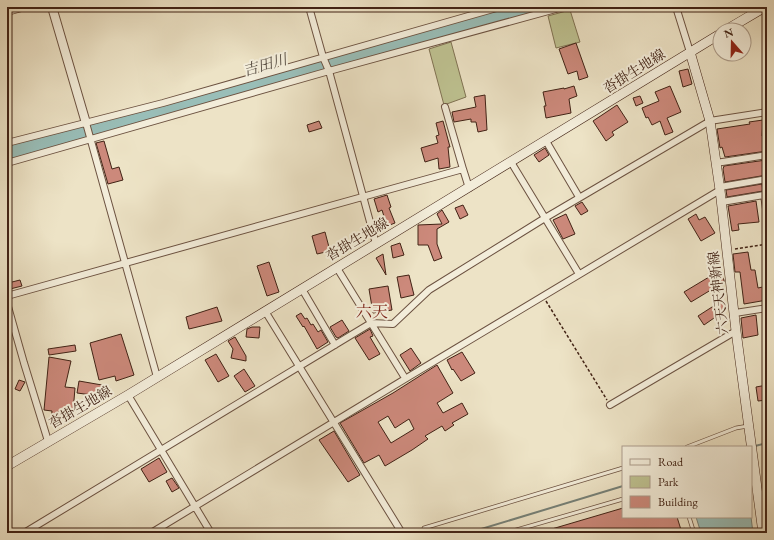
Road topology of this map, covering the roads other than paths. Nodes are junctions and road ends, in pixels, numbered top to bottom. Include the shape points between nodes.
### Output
1 (25, 7) edge
2 (52, 7) edge
3 (309, 7) edge
4 (500, 7) edge
5 (563, 7) edge
6 (676, 7) edge
7 (765, 7) edge
8 (7, 12) edge
9 (740, 22) edge
10 (712, 39) edge
11 (690, 52) junction
12 (323, 57) junction
13 (329, 71) junction
14 (445, 107) dead end
15 (767, 112) edge
16 (710, 121) junction
17 (86, 123) junction
18 (90, 139) junction
19 (546, 141) junction
20 (7, 143) edge
21 (767, 156) edge
22 (511, 162) junction
23 (7, 163) edge
24 (716, 163) junction
25 (463, 169) junction
26 (767, 179) edge
27 (469, 188) junction
28 (720, 188) junction
29 (364, 196) junction
30 (579, 197) junction
31 (722, 202) junction
32 (767, 216) edge
33 (545, 218) junction
34 (376, 244) junction
35 (125, 263) junction
36 (337, 268) junction
37 (579, 274) junction
38 (302, 289) junction
39 (7, 296) edge
40 (7, 303) edge
41 (767, 308) edge
42 (265, 311) junction
43 (734, 313) junction
44 (371, 324) junction
45 (736, 331) junction
46 (335, 345) junction
47 (299, 367) junction
48 (157, 377) junction
49 (405, 378) junction
50 (128, 395) junction
51 (610, 405) road end
52 (333, 423) junction
53 (749, 426) junction
54 (48, 441) junction
55 (690, 446) edge
56 (751, 446) edge
57 (162, 450) junction
58 (752, 451) edge
59 (7, 466) edge
60 (622, 468) edge
61 (622, 499) edge
62 (195, 506) junction
63 (689, 518) edge
64 (424, 528) dead end
65 (24, 533) edge
66 (150, 533) edge
67 (211, 533) edge
68 (402, 533) edge
69 (506, 533) edge
70 (694, 533) edge
71 (762, 533) edge

1 - 8 street
2 - 17 street
3 - 12 street
4 - 12 street
5 - 13 street
6 - 11 street
7 - 9 main road
10 - 11 main road, 沓掛生地線
11 - 16 main road, 六天天神新線
11 - 19 main road, 沓掛生地線
12 - 13 street
12 - 17 street
13 - 18 street
13 - 29 street
14 - 25 street
15 - 16 street
16 - 24 main road, 六天天神新線
16 - 30 street
17 - 18 street
17 - 20 street
18 - 23 street
18 - 35 street
19 - 22 main road, 沓掛生地線
19 - 30 street
21 - 24 street
22 - 27 main road, 沓掛生地線
22 - 33 street
24 - 28 main road, 六天天神新線
25 - 27 street
25 - 29 street
26 - 28 street
27 - 34 main road, 沓掛生地線
28 - 31 main road, 六天天神新線
28 - 37 street
29 - 34 street
29 - 35 street
30 - 33 street
31 - 32 street via 764,195
31 - 43 main road, 六天天神新線
33 - 37 street
33 - 44 street via 429,290 393,324
34 - 36 main road, 沓掛生地線
35 - 39 street
35 - 48 street
36 - 38 main road, 沓掛生地線
36 - 44 street
37 - 49 street
38 - 42 main road, 沓掛生地線
38 - 46 street
40 - 54 street
41 - 43 street
42 - 47 street
42 - 48 main road, 沓掛生地線
43 - 45 main road, 六天天神新線
44 - 46 street
44 - 49 street
45 - 51 street
45 - 53 main road, 六天天神新線
46 - 47 street
47 - 52 street
47 - 57 street
48 - 50 main road, 沓掛生地線
49 - 52 street
50 - 54 main road, 沓掛生地線
50 - 57 street
52 - 62 street
52 - 68 street
53 - 55 lane via 736,428
53 - 56 main road, 六天天神新線
54 - 59 main road, 沓掛生地線
57 - 62 street
57 - 65 street
58 - 71 main road, 六天天神新線
60 - 64 lane
61 - 69 lane
62 - 66 street
62 - 67 street
63 - 70 lane

